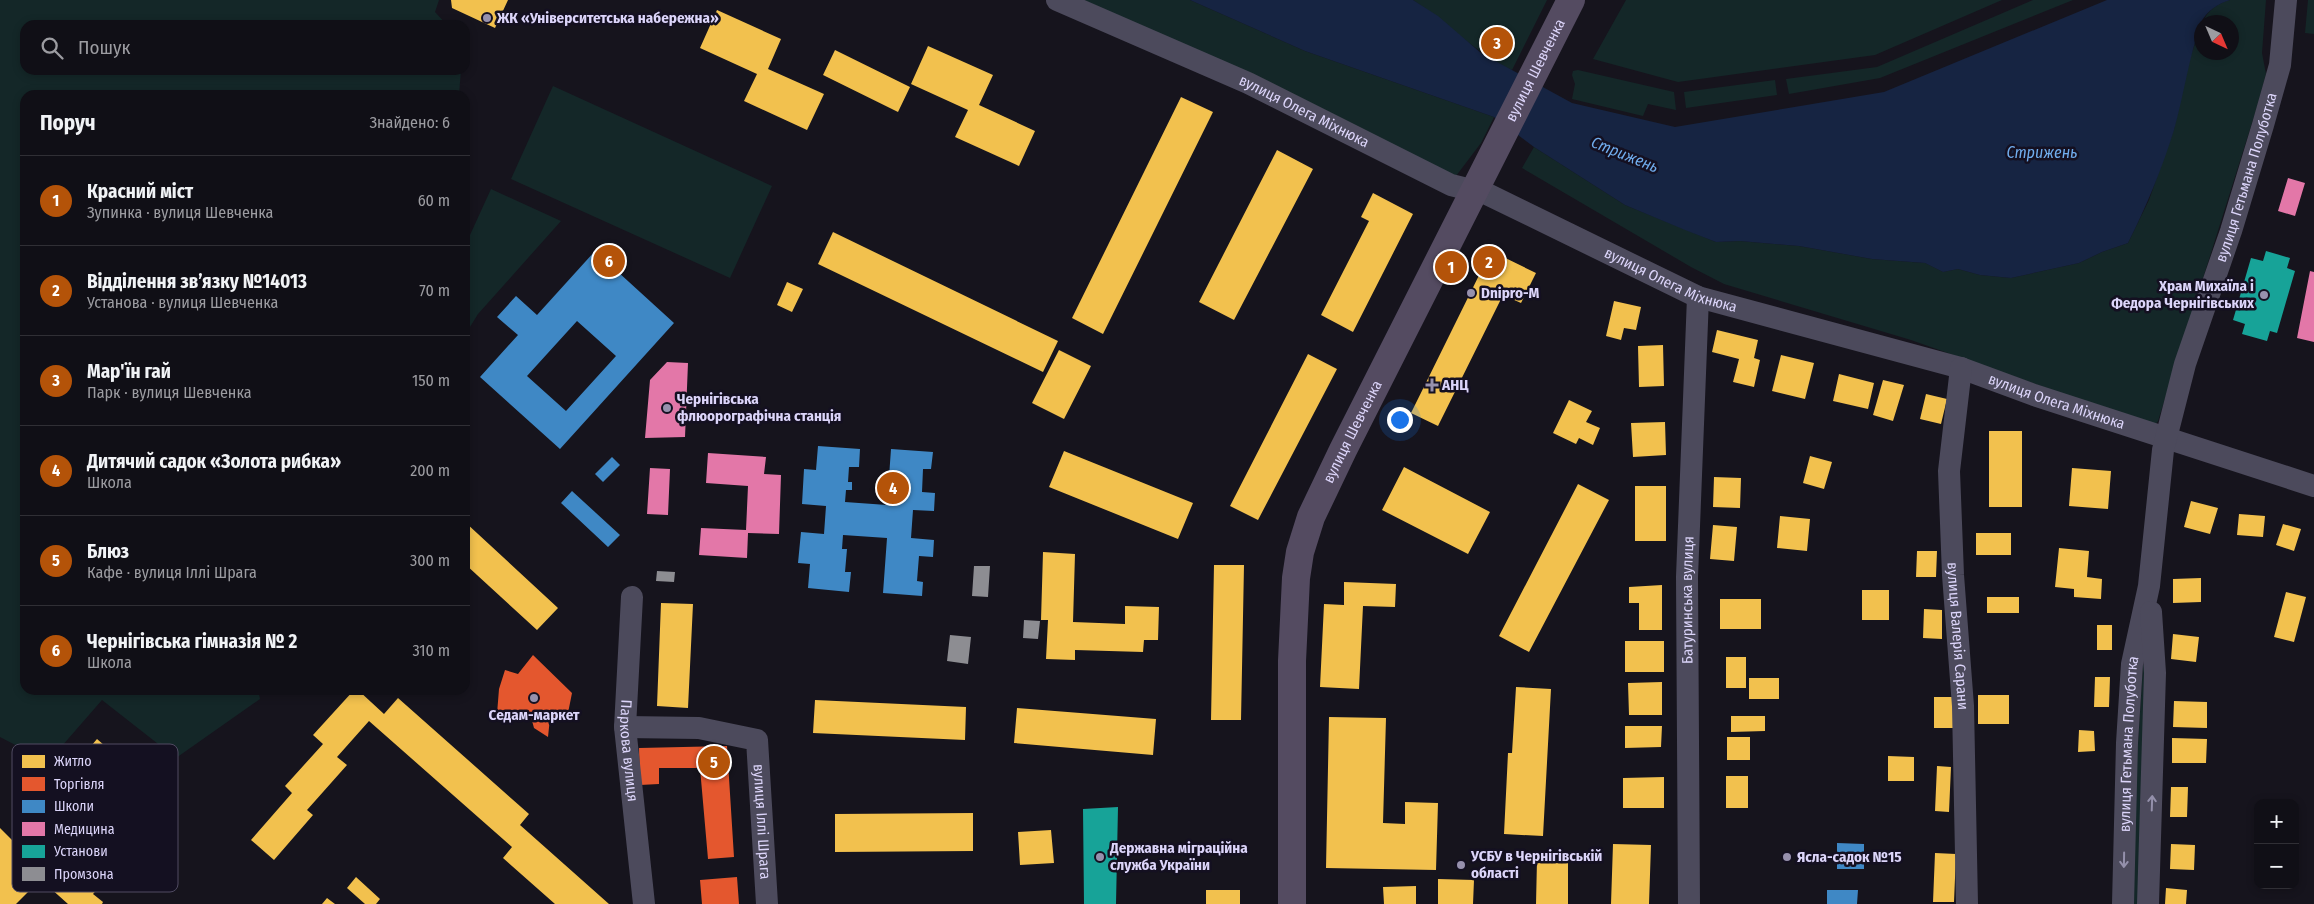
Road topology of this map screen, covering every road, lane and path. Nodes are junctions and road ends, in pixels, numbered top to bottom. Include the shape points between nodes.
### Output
1 (1057, 0) edge
2 (1571, 0) edge
3 (2286, 0) edge
4 (1474, 191) junction
5 (1698, 297) junction
6 (1961, 368) junction
7 (2166, 438) junction
8 (2314, 486) edge
9 (2149, 586) junction
10 (632, 597) dead end
11 (625, 727) junction
12 (644, 904) edge
13 (767, 904) edge
14 (1292, 904) edge
15 (1689, 904) edge
16 (1967, 904) edge
17 (2123, 904) edge
18 (2148, 904) edge

1 - 4 street, вулиця Олега Міхнюка via 1248,83 1451,185
2 - 4 main road, вулиця Шевченка
3 - 7 street, вулиця Гетьмана Полуботка via 2280,65 2186,364
4 - 5 street, вулиця Олега Міхнюка via 1582,238
4 - 14 main road, вулиця Шевченка via 1343,450 1311,518 1300,552 1292,661
5 - 6 street, вулиця Олега Міхнюка
5 - 15 street, Батуринська вулиця via 1687,576
6 - 7 street, вулиця Олега Міхнюка
6 - 16 street, вулиця Валерія Сарани via 1949,472 1953,575 1964,706
7 - 8 street, вулиця Олега Міхнюка
7 - 9 street, вулиця Гетьмана Полуботка
9 -> 17 street, вулиця Гетьмана Полуботка via 2132,664
18 -> 9 street, вулиця Гетьмана Полуботка via 2155,673
10 - 11 street, Паркова вулиця
11 - 12 street, Паркова вулиця
11 - 13 street, вулиця Іллі Шрага via 699,728 757,740

